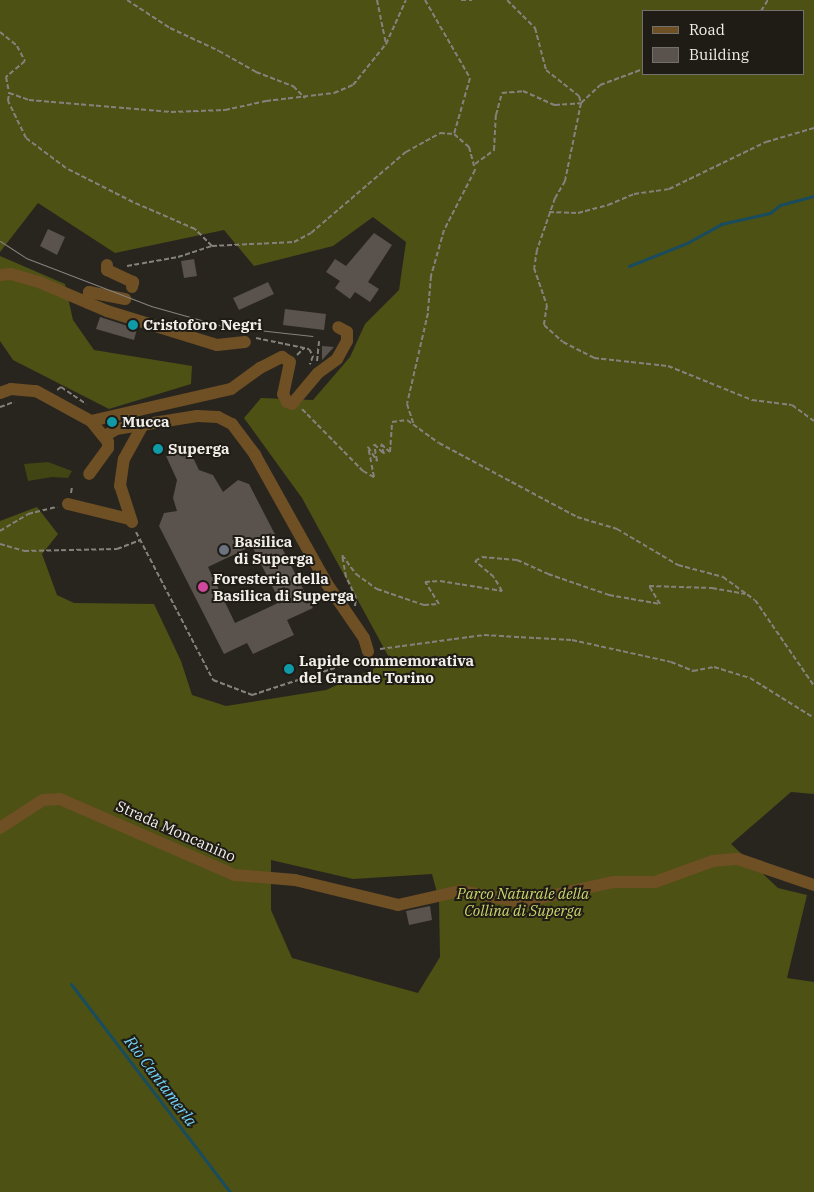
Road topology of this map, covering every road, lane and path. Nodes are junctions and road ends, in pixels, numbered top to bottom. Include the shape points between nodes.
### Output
1 (127, 0) edge
2 (378, 0) edge
3 (406, 0) edge
4 (425, 0) edge
5 (461, 0) edge
6 (472, 0) edge
7 (507, 0) edge
8 (0, 32) edge
9 (386, 44) junction
10 (642, 70) edge
11 (9, 93) junction
12 (305, 98) junction
13 (581, 103) junction
14 (814, 128) edge
15 (454, 134) junction
16 (475, 164) junction
17 (549, 212) junction
18 (212, 246) junction
19 (107, 265) joint
20 (0, 275) edge
21 (132, 287) dead end
22 (125, 299) dead end
23 (88, 303) junction
24 (338, 327) dead end
25 (319, 340) dead end
26 (245, 342) joint
27 (304, 348) dead end
28 (318, 373) junction
29 (0, 392) edge
30 (294, 402) junction
31 (92, 421) junction
32 (814, 421) edge
33 (413, 423) junction
34 (143, 425) junction
35 (110, 433) junction
36 (104, 453) junction
37 (124, 459) junction
38 (89, 474) dead end
39 (72, 487) dead end
40 (68, 504) junction
41 (132, 525) junction
42 (0, 531) edge
43 (140, 540) junction
44 (0, 544) edge
45 (746, 594) junction
46 (349, 616) junction
47 (368, 651) junction
48 (814, 686) edge
49 (814, 718) edge
50 (0, 828) edge
51 (814, 885) edge

1 - 12 path via 170,28 219,50 256,72 293,86
2 - 9 path
3 - 9 path
4 - 15 path via 470,78
5 - 6 path
7 - 13 path via 535,28 546,70 579,96
8 - 11 path via 17,46 25,61 6,77
9 - 12 path via 353,85 334,93
10 - 13 path via 600,85
11 - 12 path via 29,100 171,112 225,110 266,101
11 - 18 path via 8,101 26,138 66,168 133,202 195,228
13 - 16 path via 555,105 522,91 502,92 497,108 494,150
13 - 17 path via 565,181
14 - 17 path via 766,142 719,162 670,189 634,194 578,213
15 - 16 path via 469,147
15 - 18 path via 440,133 406,152 311,232 294,242
16 - 33 path via 470,184 444,230 431,276 428,313 407,404
17 - 32 path via 534,268 547,304 544,325 551,333 578,352 594,358 668,366 752,400 792,405
18 - 19 path via 178,257 127,266
19 - 21 street via 107,270 133,282
20 - 23 street via 11,274 39,282
22 - 23 street via 90,292
23 - 26 street via 217,345
24 - 28 street via 347,332 346,341 337,359
25 - 28 path
26 - 27 path via 261,338
28 - 30 street
29 - 31 street via 11,389 36,391
30 - 31 street via 289,404 284,399 291,367 287,357 282,357 266,364 231,389
30 - 33 path via 363,471 374,477 368,447 377,461 374,444 384,454 381,444 390,452 392,422 398,418
31 - 35 street
33 - 45 path via 439,443 577,517 617,529 678,565 723,577
34 - 35 street
34 - 37 street
34 - 46 street via 197,416 218,417 232,424 255,455 326,584
35 - 36 street
36 - 37 street
36 - 38 street
37 - 41 street via 120,486
39 - 40 path
40 - 41 street
40 - 42 path via 28,514
41 - 43 path
43 - 44 path via 108,549 24,551
43 - 47 path via 213,680 252,695 360,661
45 - 46 path via 712,588 650,586 660,604 610,595 517,560 482,557 475,561 494,576 502,591 440,581 424,582 439,604 424,605 377,589 356,574 342,555 346,577 356,598
45 - 48 path via 770,619
46 - 47 street via 364,638
47 - 49 path via 484,635 572,640 670,662 693,671 714,667 750,678
50 - 51 street, Strada Moncanino via 43,800 60,799 235,875 295,880 398,905 460,891 522,902 614,882 655,882 713,862 738,859

